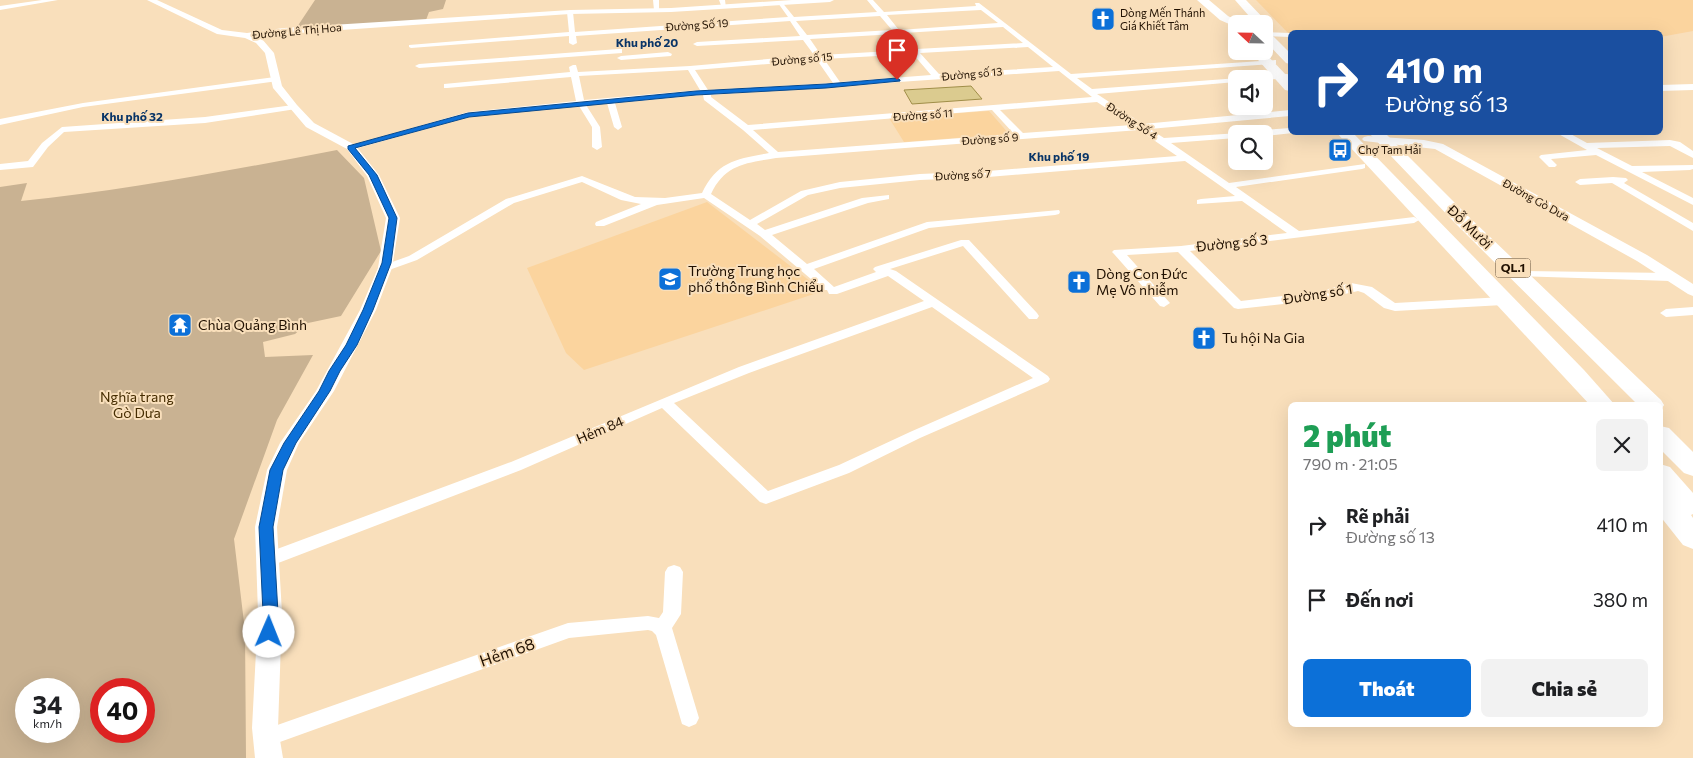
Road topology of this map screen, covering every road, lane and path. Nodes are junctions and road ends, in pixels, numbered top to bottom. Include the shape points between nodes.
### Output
1 (55, 0) edge
2 (151, 0) edge
3 (656, 0) edge
4 (830, 0) edge
5 (870, 0) edge
6 (972, 0) edge
7 (1202, 0) edge
8 (1209, 0) edge
9 (1216, 0) edge
10 (1233, 0) edge
11 (1240, 0) edge
12 (792, 1) edge
13 (723, 3) edge
14 (781, 3) junction
15 (0, 8) edge
16 (983, 8) junction
17 (656, 10) junction
18 (570, 12) junction
19 (883, 14) junction
20 (1228, 15) edge
21 (1246, 15) edge
22 (1255, 15) edge
23 (1228, 17) edge
24 (1228, 18) edge
25 (792, 19) junction
26 (1006, 25) junction
27 (619, 32) junction
28 (898, 32) junction
29 (1273, 34) edge
30 (572, 35) junction
31 (1288, 35) edge
32 (247, 36) junction
33 (804, 37) junction
34 (1273, 38) edge
35 (1273, 40) edge
36 (697, 44) dead end
37 (1030, 45) junction
38 (411, 46) dead end
39 (1288, 49) edge
40 (914, 52) junction
41 (572, 54) junction
42 (620, 54) junction
43 (668, 54) dead end
44 (818, 58) junction
45 (1288, 58) edge
46 (1256, 60) edge
47 (1269, 60) edge
48 (419, 66) dead end
49 (690, 68) junction
50 (1059, 69) junction
51 (621, 72) junction
52 (574, 74) junction
53 (1069, 76) junction
54 (937, 77) junction
55 (275, 79) junction
56 (1273, 79) edge
57 (1287, 79) edge
58 (1228, 80) edge
59 (1220, 81) junction
60 (838, 85) junction
61 (447, 86) dead end
62 (1228, 86) edge
63 (1693, 87) edge
64 (1663, 88) edge
65 (704, 92) junction
66 (1089, 92) junction
67 (610, 100) junction
68 (1099, 100) junction
69 (581, 103) junction
70 (293, 107) junction
71 (995, 109) junction
72 (1288, 113) edge
73 (1274, 114) junction
74 (0, 122) edge
75 (1288, 124) edge
76 (618, 127) dead end
77 (1142, 127) junction
78 (746, 128) junction
79 (1288, 131) edge
80 (1273, 132) edge
81 (1335, 135) edge
82 (1346, 135) edge
83 (1565, 135) edge
84 (1021, 136) junction
85 (1228, 136) edge
86 (1372, 136) edge
87 (1162, 141) junction
88 (1585, 146) junction
89 (350, 147) junction
90 (597, 147) dead end
91 (1597, 152) junction
92 (776, 155) junction
93 (1693, 156) edge
94 (1184, 158) junction
95 (1552, 165) dead end
96 (1362, 166) junction
97 (0, 167) edge
98 (1690, 167) dead end
99 (1632, 169) junction
100 (1648, 178) junction
101 (1613, 180) junction
102 (1580, 182) dead end
103 (1225, 186) junction
104 (706, 195) junction
105 (885, 197) dead end
106 (1243, 198) junction
107 (655, 202) junction
108 (1201, 202) dead end
109 (1693, 202) edge
110 (1056, 212) dead end
111 (1441, 212) junction
112 (1460, 219) junction
113 (1414, 220) junction
114 (600, 224) dead end
115 (750, 224) junction
116 (927, 225) joint
117 (1693, 228) edge
118 (764, 234) junction
119 (1298, 235) junction
120 (1181, 249) junction
121 (385, 268) junction
122 (806, 268) junction
123 (1519, 274) junction
124 (1670, 276) junction
125 (829, 287) junction
126 (1693, 291) edge
127 (1496, 301) junction
128 (934, 302) junction
129 (1164, 303) dead end
130 (1693, 311) edge
131 (1666, 313) dead end
132 (1033, 316) dead end
133 (664, 402) junction
134 (1580, 402) edge
135 (1599, 402) edge
136 (1629, 402) edge
137 (1649, 402) edge
138 (1663, 416) edge
139 (1663, 437) edge
140 (1693, 446) edge
141 (1693, 467) edge
142 (1663, 477) edge
143 (1663, 501) edge
144 (1693, 512) edge
145 (1693, 538) edge
146 (267, 560) junction
147 (674, 572) dead end
148 (662, 628) junction
149 (689, 718) dead end
150 (268, 748) edge

1 - 15 street
2 - 32 street via 220,32
3 - 17 street
4 - 12 street, Đường Lê Thị Hoa
5 - 19 street
6 - 16 street, Đường Số 4
7 - 24 highway
8 - 23 highway
9 - 20 highway
10 - 21 highway
11 - 22 highway
12 - 14 street, Đường Lê Thị Hoa
13 - 14 street, Đường Lê Thị Hoa
13 - 17 street, Đường Lê Thị Hoa
14 - 25 street
16 - 19 street, Đường Số 19
16 - 26 street, Đường Số 4
17 - 18 street, Đường Lê Thị Hoa
18 - 30 street
18 - 32 street, Đường Lê Thị Hoa
19 - 25 street, Đường Số 19
19 - 28 street
25 - 27 street, Đường Số 19
25 - 33 street
26 - 28 street
26 - 37 street, Đường Số 4
27 - 30 street, Đường Số 19
27 - 42 street
28 - 33 street
28 - 40 street
29 - 31 street
30 - 38 street, Đường Số 19
30 - 41 street
32 - 55 street, Đường Lê Thị Hoa via 259,41 269,53
33 - 36 street
33 - 44 street
34 - 39 highway
35 - 45 highway
37 - 40 street, Đường số 15
37 - 50 street, Đường Số 4
40 - 44 street, Đường số 15
40 - 54 street
41 - 42 street
41 - 48 street
41 - 52 street
42 - 43 street
42 - 51 street
44 - 49 street, Đường số 15
44 - 60 street
46 - 53 street
47 - 57 highway
49 - 51 street, Đường số 15
49 - 65 street
50 - 53 street, Đường Số 4
50 - 54 street, Đường số 13
51 - 52 street, Đường số 15
52 - 61 street
52 - 69 street
53 - 66 street, Đường Số 4
54 - 60 street, Đường số 13
55 - 70 street, Đường Lê Thị Hoa
55 - 74 street via 83,105
56 - 57 street
58 - 59 street
59 - 62 street
59 - 66 street
60 - 65 street, Đường số 13
63 - 64 street
65 - 67 street, Đường số 13
65 - 78 street via 707,98
66 - 68 street, Đường Số 4
67 - 69 street, Đường số 13
67 - 76 street
68 - 71 street, Đường số 11
68 - 77 street, Đường Số 4
69 - 89 street, Đường số 13 via 468,115
69 - 90 street via 596,127
70 - 89 street, Đường Lê Thị Hoa via 310,125
70 - 97 street via 205,120 62,130 31,164
71 - 78 street, Đường số 11
71 - 84 street
72 - 73 street, Đường số 9
73 - 75 street
73 - 77 street, Đường số 9
77 - 84 street, Đường số 9
77 - 87 street, Đường Số 4
78 - 92 street
79 - 80 street
81 - 96 highway, Đỗ Mười / QL.1
82 - 127 highway, Đỗ Mười / QL.1
83 - 88 street
84 - 92 street, Đường số 9
85 - 87 street
86 - 111 highway, Đỗ Mười / QL.1
86 - 112 highway, Đỗ Mười / QL.1
86 - 124 street, Đường Gò Dưa via 1439,146
87 - 94 street, Đường Số 4
88 - 91 street
88 - 93 street via 1670,142
89 - 121 street, Đường Lê Thị Hoa via 373,175 393,218
91 - 95 street via 1544,157
91 - 99 street
92 - 104 street, Đường số 9 via 725,168 711,181
94 - 103 street, Đường Số 4
94 - 115 street, Đường số 7 via 920,177 821,188 805,193
96 - 103 street
96 - 113 highway, Đỗ Mười / QL.1
98 - 99 street
99 - 100 street
100 - 101 street
100 - 109 street
101 - 102 street
101 - 117 street
103 - 106 street, Đường Số 4
104 - 107 street
104 - 115 street
105 - 118 street via 866,200
106 - 108 street
106 - 119 street, Đường Số 4
107 - 114 street
107 - 121 street via 625,198 582,179 510,201 413,258
110 - 116 street
111 - 112 highway
111 - 136 highway, Đỗ Mười / QL.1
112 - 123 highway, Đỗ Mười / QL.1
113 - 119 street, Đường số 3
113 - 127 highway, Đỗ Mười / QL.1
115 - 118 street
116 - 122 street
118 - 122 street
119 - 120 street, Đường số 3
120 - 127 street, Đường số 1 via 1238,305 1318,296 1351,287 1363,287 1395,307
120 - 129 street, Đường số 3 via 1118,252
121 - 146 street, Đường Lê Thị Hoa via 351,345 290,443 277,470 266,527
122 - 125 street
123 - 124 street
123 - 137 highway, Đỗ Mười / QL.1
124 - 126 street, Đường Gò Dưa
125 - 128 street via 889,272
125 - 132 street via 966,242
127 - 134 highway, Đỗ Mười / QL.1
127 - 135 highway, Đỗ Mười / QL.1 via 1576,375
128 - 133 street, Hẻm 84
128 - 133 street via 1043,379 844,469 766,498
130 - 131 street
133 - 146 street, Hẻm 84 via 516,466
138 - 140 highway
139 - 141 highway
142 - 144 highway
143 - 145 highway
146 - 150 street, Đường Lê Thị Hoa via 270,613 265,728
147 - 148 street via 672,614
148 - 149 street
148 - 150 street, Hẻm 68 via 648,623 568,631

